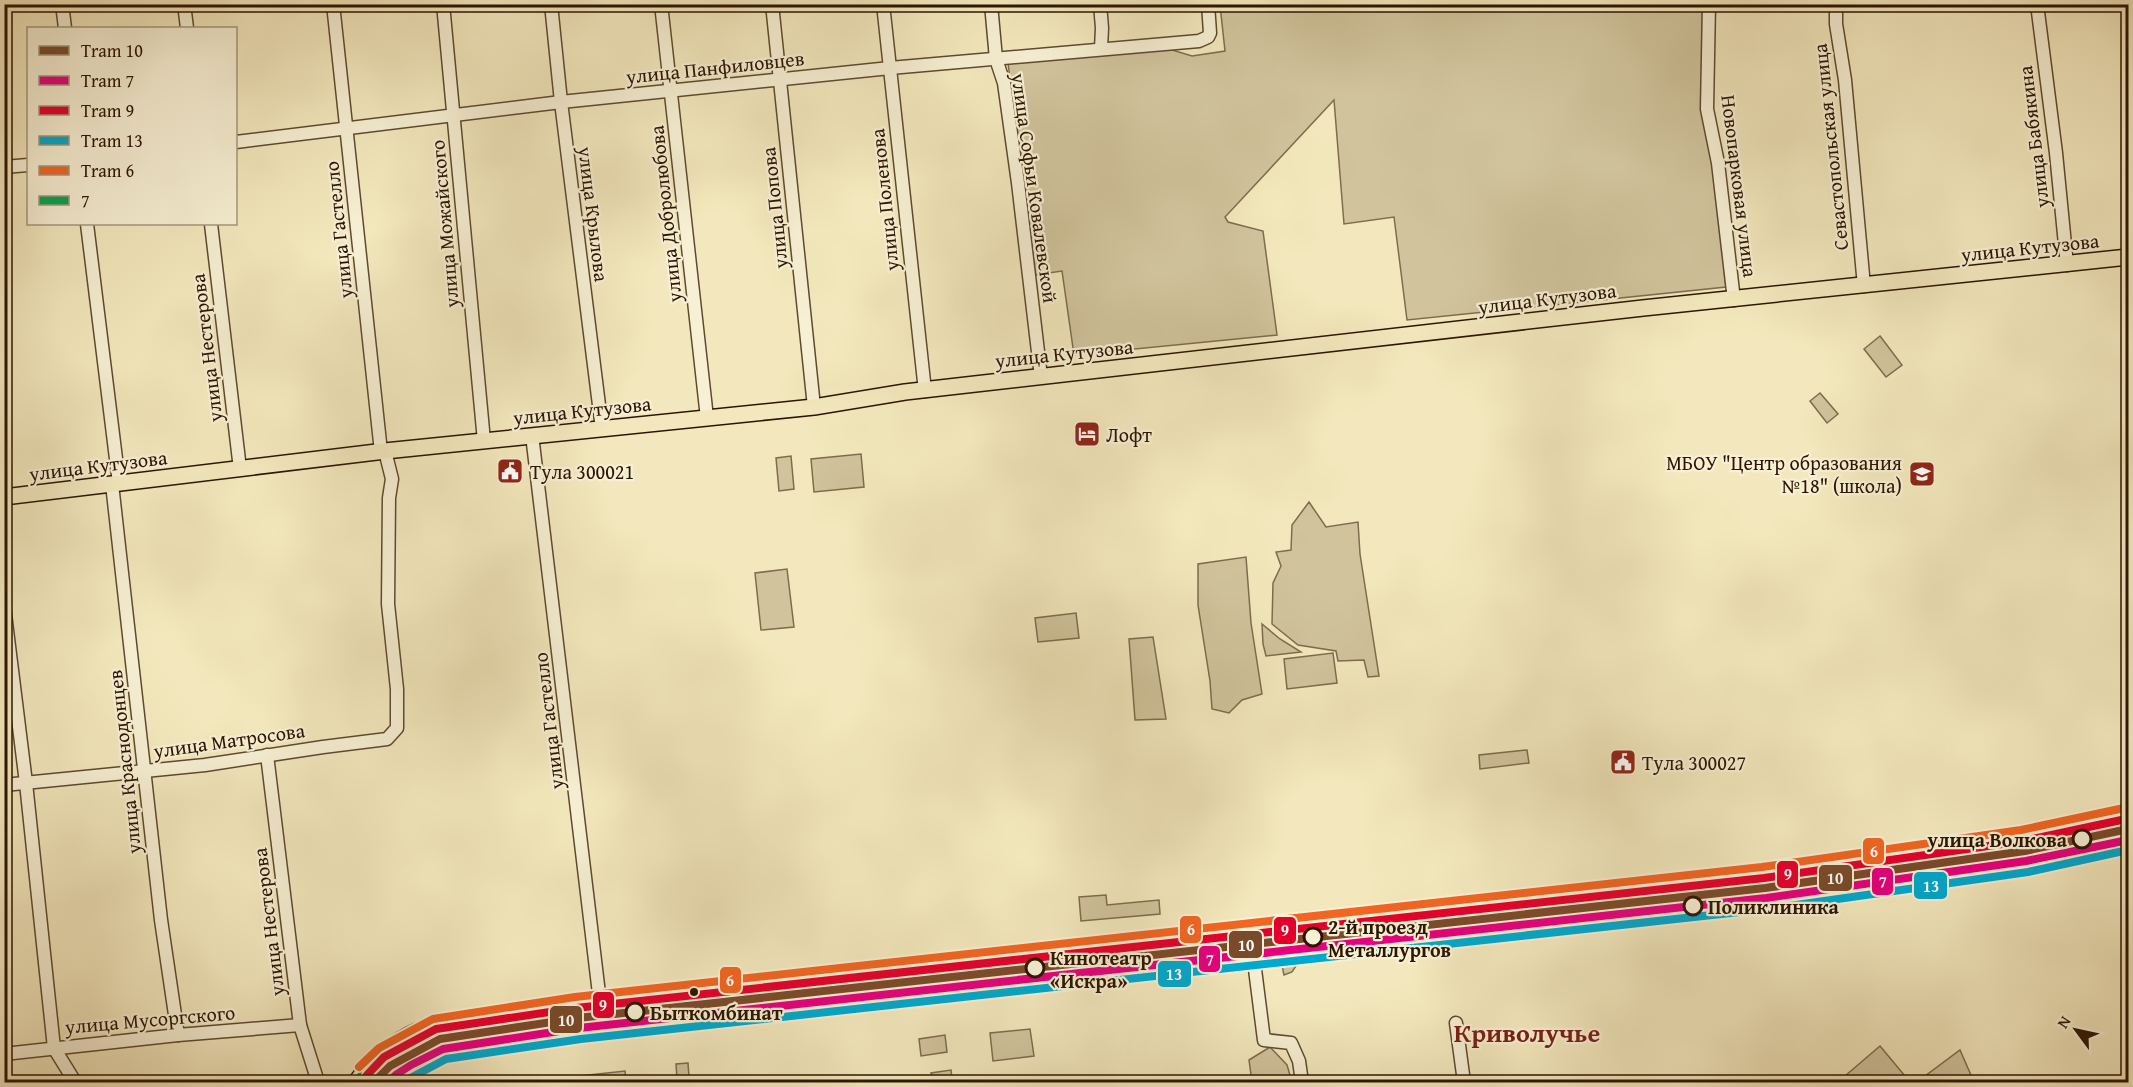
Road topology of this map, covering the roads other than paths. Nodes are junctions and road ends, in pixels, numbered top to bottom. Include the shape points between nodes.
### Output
1 (62, 4) edge
2 (184, 4) edge
3 (333, 4) edge
4 (443, 4) edge
5 (551, 4) edge
6 (661, 4) edge
7 (772, 4) edge
8 (884, 4) edge
9 (991, 4) edge
10 (1100, 4) edge
11 (1208, 4) edge
12 (1709, 4) edge
13 (1836, 4) edge
14 (2037, 4) edge
15 (65, 27) edge
16 (187, 27) edge
17 (1101, 50) junction
18 (996, 59) junction
19 (890, 68) junction
20 (780, 81) junction
21 (671, 92) junction
22 (561, 102) junction
23 (454, 116) junction
24 (346, 129) junction
25 (237, 142) edge
26 (27, 165) edge
27 (4, 167) edge
28 (87, 225) edge
29 (211, 225) edge
30 (2128, 257) edge
31 (2067, 265) junction
32 (1864, 286) junction
33 (1734, 300) junction
34 (1041, 377) junction
35 (925, 391) junction
36 (814, 407) junction
37 (707, 418) junction
38 (602, 429) junction
39 (532, 435) junction
40 (484, 441) junction
41 (383, 451) junction
42 (240, 469) junction
43 (116, 484) junction
44 (4, 497) edge
45 (4, 606) edge
46 (387, 740) joint
47 (267, 755) junction
48 (145, 771) junction
49 (26, 783) junction
50 (4, 785) edge
51 (2128, 814) edge
52 (1250, 930) junction
53 (600, 1002) junction
54 (1456, 1023) dead end
55 (300, 1025) junction
56 (178, 1035) junction
57 (54, 1048) junction
58 (4, 1054) edge
59 (316, 1082) edge
60 (75, 1083) edge
61 (356, 1083) edge
62 (1302, 1083) edge
63 (1464, 1083) edge

1 - 15 street
2 - 16 street
3 - 24 street, улица Гастелло
4 - 23 street, улица Можайского
5 - 22 street, улица Крылова
6 - 21 street, улица Добролюбова
7 - 20 street, улица Попова
8 - 19 street, улица Поленова
9 - 18 street, улица Софьи Ковалевской
10 - 17 street
11 - 17 street, улица Панфиловцев via 1210,33 1199,41
12 - 33 street, Новопарковая улица via 1707,110 1718,163
13 - 32 street, Севастопольская улица
14 - 31 street, улица Бабякина
17 - 18 street, улица Панфиловцев
18 - 19 street, улица Панфиловцев
18 - 34 street, улица Софьи Ковалевской via 1004,82
19 - 20 street, улица Панфиловцев
19 - 35 street, улица Поленова
20 - 21 street, улица Панфиловцев
20 - 36 street, улица Попова
21 - 22 street, улица Панфиловцев
21 - 37 street, улица Добролюбова
22 - 23 street, улица Панфиловцев
22 - 38 street, улица Крылова
23 - 24 street, улица Панфиловцев
23 - 40 street, улица Можайского
24 - 25 street, улица Панфиловцев
24 - 41 street, улица Гастелло
26 - 27 street
28 - 43 street, улица Краснодонцев
29 - 42 street, улица Нестерова
30 - 31 main road, улица Кутузова
31 - 32 main road, улица Кутузова
32 - 33 main road, улица Кутузова
33 - 34 main road, улица Кутузова
34 - 35 main road, улица Кутузова
35 - 36 main road, улица Кутузова
36 - 37 main road, улица Кутузова
37 - 38 main road, улица Кутузова
38 - 39 main road, улица Кутузова
39 - 40 main road, улица Кутузова
39 - 53 street, улица Гастелло
40 - 41 main road, улица Кутузова
41 - 42 main road, улица Кутузова
41 - 46 street, улица Гастелло via 392,479 388,604 398,722
42 - 43 main road, улица Кутузова
43 - 44 main road, улица Кутузова
43 - 48 street, улица Краснодонцев
45 - 49 street
46 - 47 street, улица Матросова
47 - 48 street, улица Матросова
47 - 55 street, улица Нестерова
48 - 49 street, улица Матросова
48 - 56 street, улица Краснодонцев
49 - 50 street, улица Матросова
49 - 57 street
51 - 52 main road via 1879,860
52 - 53 main road
52 - 62 street via 1264,1040 1291,1043
53 - 61 main road via 482,1017 417,1031 376,1060
54 - 63 street
55 - 56 street, улица Мусоргского
55 - 59 street, улица Нестерова
56 - 57 street, улица Мусоргского
57 - 58 street, улица Мусоргского
57 - 60 street

